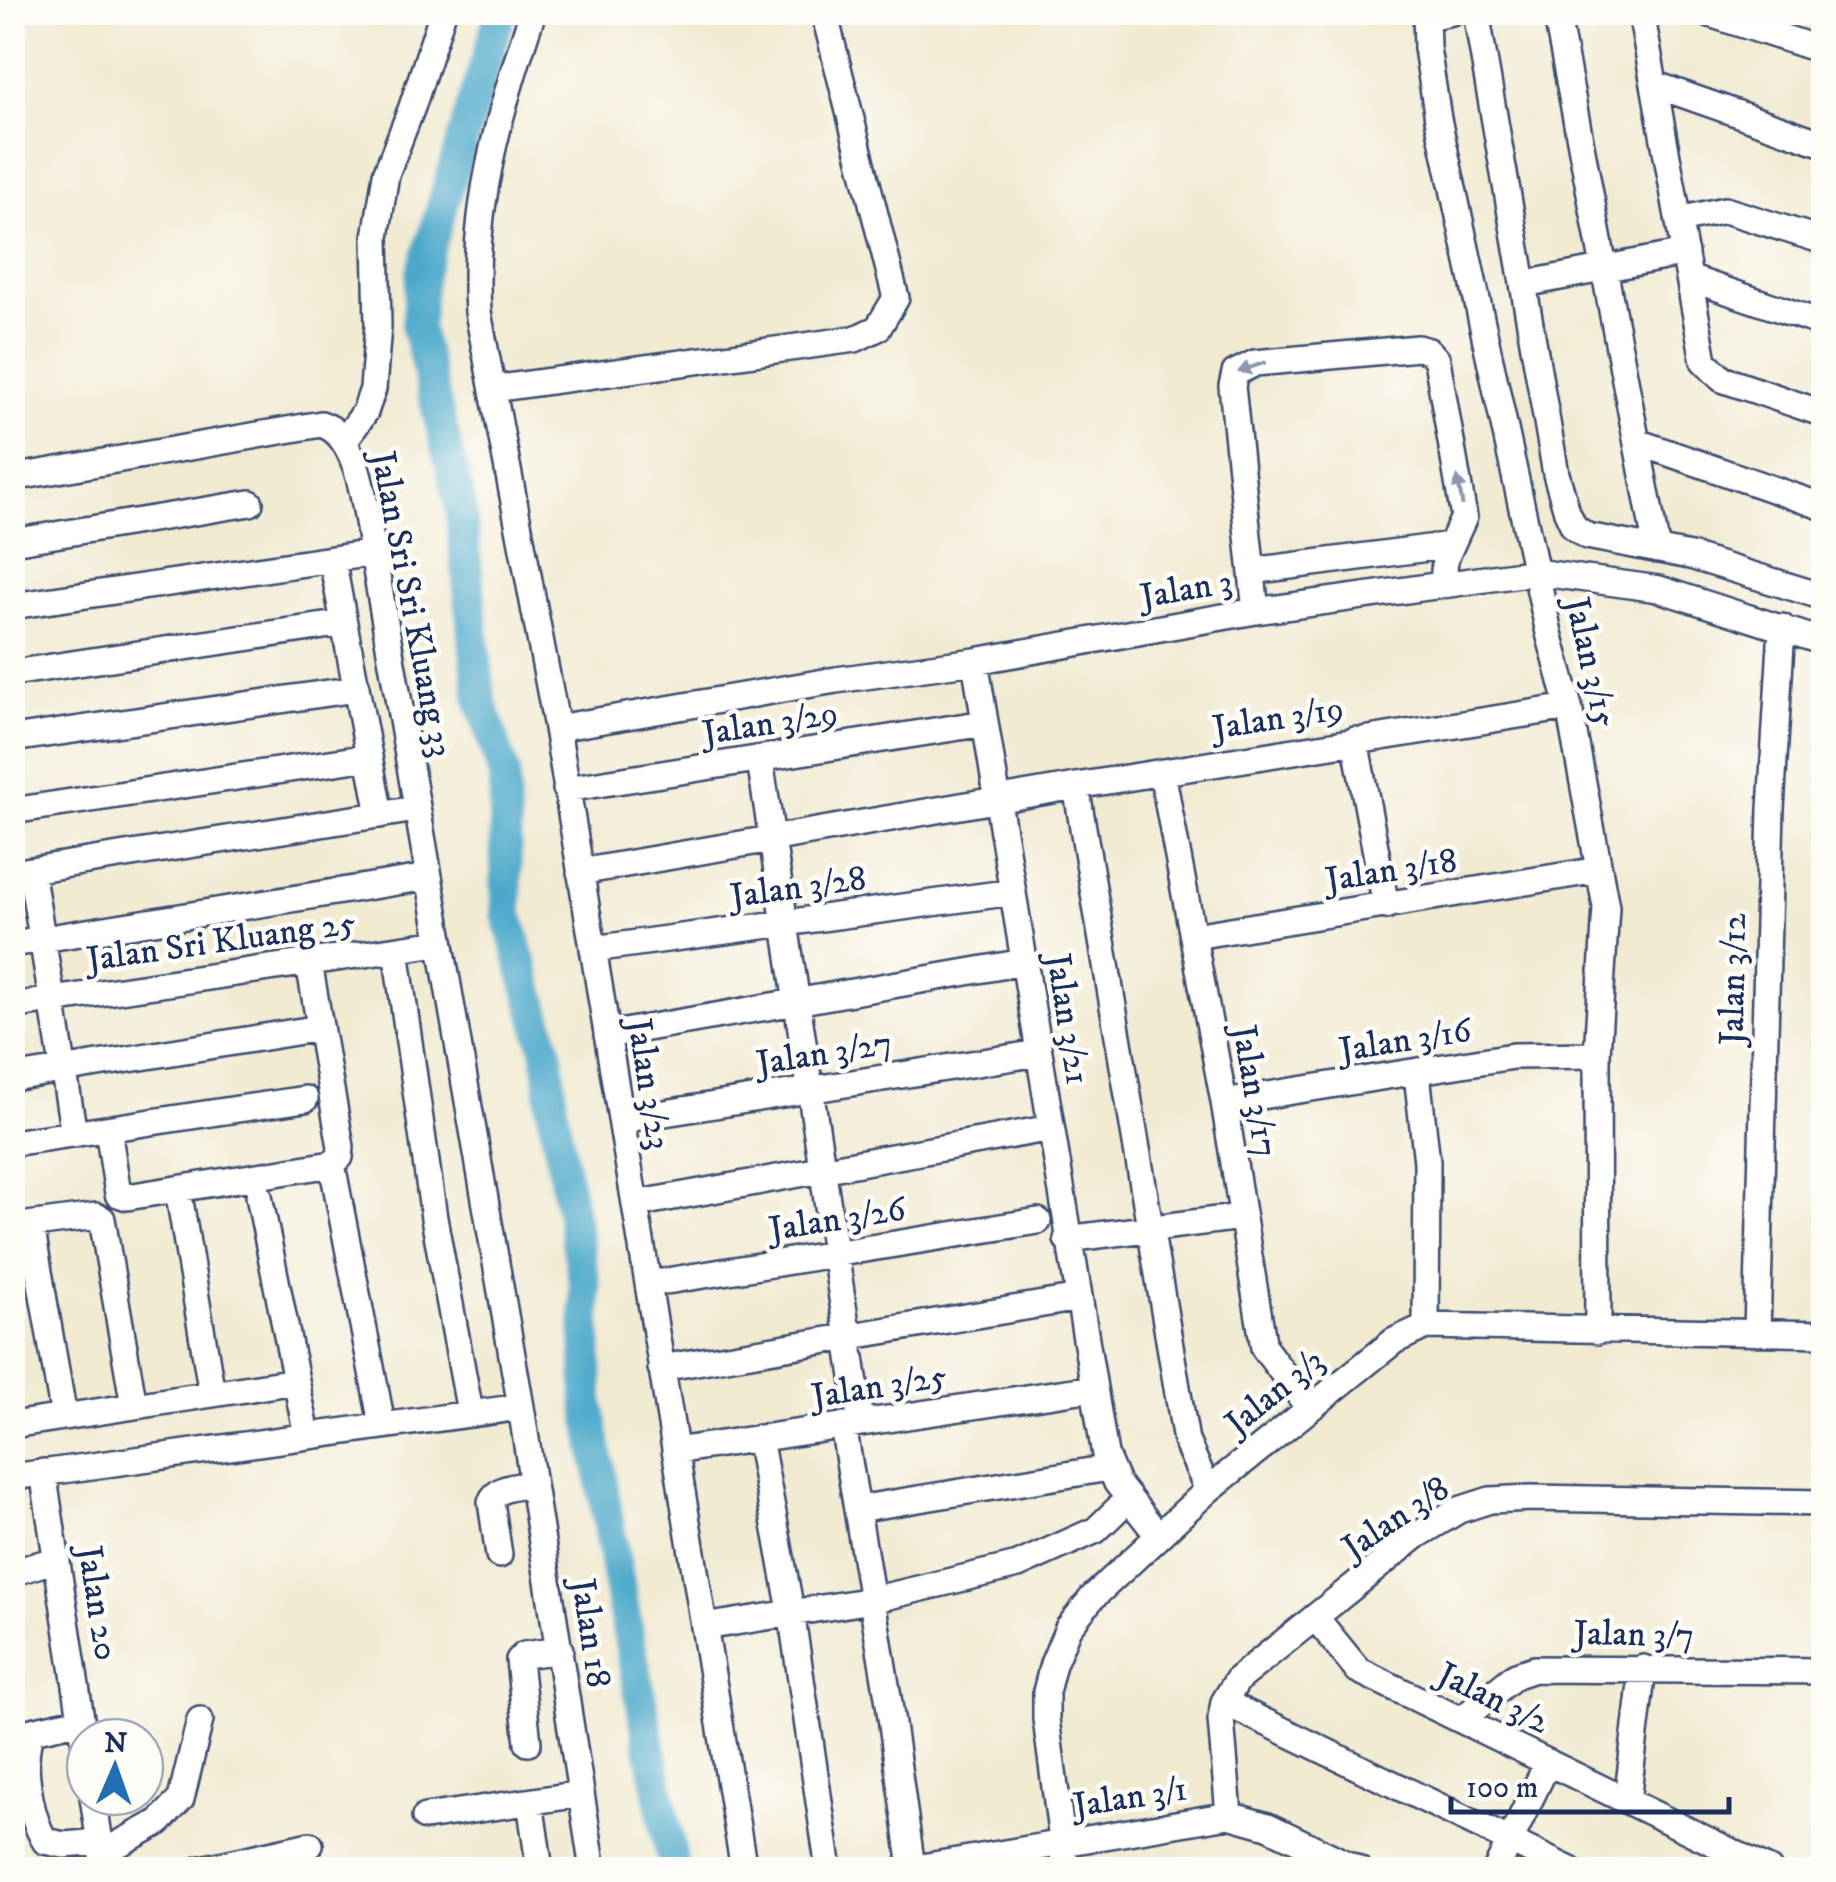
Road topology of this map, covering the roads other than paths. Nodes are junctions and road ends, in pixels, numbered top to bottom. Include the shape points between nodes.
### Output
1 (444, 12) edge
2 (533, 12) edge
3 (824, 12) edge
4 (1476, 12) edge
5 (1556, 12) edge
6 (1642, 12) edge
7 (1704, 12) edge
8 (1435, 14) edge
9 (1824, 51) edge
10 (1656, 85) junction
11 (1824, 144) edge
12 (1679, 220) junction
13 (1824, 241) edge
14 (1687, 266) junction
15 (1604, 268) junction
16 (1524, 284) junction
17 (1824, 324) edge
18 (493, 389) junction
19 (1824, 414) edge
20 (345, 440) junction
21 (1637, 442) junction
22 (12, 478) edge
23 (250, 503) dead end
24 (1824, 507) edge
25 (12, 542) edge
26 (1451, 545) junction
27 (1657, 550) junction
28 (373, 553) junction
29 (332, 559) junction
30 (1252, 571) junction
31 (1535, 572) junction
32 (1443, 584) junction
33 (1824, 597) edge
34 (12, 606) edge
35 (1256, 611) junction
36 (344, 622) junction
37 (1782, 627) junction
38 (1824, 642) edge
39 (975, 661) junction
40 (12, 674) edge
41 (356, 689) junction
42 (1569, 707) junction
43 (985, 724) junction
44 (557, 728) junction
45 (12, 739) edge
46 (1355, 740) junction
47 (369, 757) junction
48 (760, 760) junction
49 (1162, 772) junction
50 (1076, 786) junction
51 (566, 789) junction
52 (1000, 800) junction
53 (416, 809) junction
54 (12, 811) edge
55 (380, 815) junction
56 (772, 837) junction
57 (1599, 870) junction
58 (22, 872) edge
59 (580, 872) junction
60 (428, 877) junction
61 (1012, 892) junction
62 (1386, 906) junction
63 (785, 923) junction
64 (1194, 936) junction
65 (42, 940) junction
66 (12, 944) edge
67 (439, 944) junction
68 (592, 949) junction
69 (396, 950) junction
70 (309, 962) junction
71 (1024, 962) junction
72 (52, 1000) junction
73 (797, 1002) junction
74 (12, 1006) edge
75 (320, 1028) junction
76 (606, 1034) junction
77 (1039, 1053) junction
78 (1597, 1055) junction
79 (63, 1069) junction
80 (1417, 1074) junction
81 (12, 1078) edge
82 (810, 1089) junction
83 (305, 1099) dead end
84 (1224, 1102) junction
85 (621, 1120) junction
86 (1051, 1128) junction
87 (108, 1129) junction
88 (74, 1134) junction
89 (12, 1143) edge
90 (332, 1164) junction
91 (822, 1169) junction
92 (178, 1189) junction
93 (259, 1196) dead end
94 (635, 1204) junction
95 (1242, 1216) junction
96 (1038, 1222) dead end
97 (22, 1226) edge
98 (1152, 1227) junction
99 (1068, 1239) junction
100 (836, 1254) junction
101 (648, 1284) junction
102 (1079, 1298) junction
103 (1426, 1326) junction
104 (1598, 1331) junction
105 (1757, 1333) junction
106 (1824, 1334) edge
107 (848, 1339) junction
108 (661, 1368) junction
109 (296, 1381) junction
110 (1094, 1388) junction
111 (212, 1394) junction
112 (134, 1406) junction
113 (521, 1408) junction
114 (1310, 1408) junction
115 (470, 1412) junction
116 (64, 1417) junction
117 (12, 1424) edge
118 (382, 1424) junction
119 (852, 1424) junction
120 (307, 1435) junction
121 (758, 1438) junction
122 (675, 1451) junction
123 (1109, 1468) junction
124 (43, 1472) junction
125 (12, 1477) edge
126 (534, 1484) junction
127 (1208, 1490) junction
128 (1128, 1498) junction
129 (1824, 1503) edge
130 (857, 1509) junction
131 (1158, 1534) junction
132 (499, 1555) dead end
133 (57, 1560) junction
134 (12, 1573) edge
135 (872, 1600) junction
136 (791, 1612) junction
137 (1315, 1617) junction
138 (704, 1627) junction
139 (560, 1650) junction
140 (1643, 1668) junction
141 (1824, 1671) edge
142 (1224, 1702) junction
143 (81, 1717) edge
144 (200, 1720) dead end
145 (1461, 1720) junction
146 (65, 1732) edge
147 (528, 1743) dead end
148 (1548, 1762) junction
149 (581, 1794) junction
150 (1627, 1800) junction
151 (530, 1802) junction
152 (424, 1816) dead end
153 (1230, 1816) junction
154 (96, 1817) edge
155 (1510, 1840) junction
156 (1062, 1842) junction
157 (310, 1845) dead end
158 (102, 1855) edge
159 (912, 1868) edge
160 (198, 1870) edge
161 (540, 1870) edge
162 (593, 1870) edge
163 (744, 1870) edge
164 (829, 1870) edge
165 (904, 1870) edge
166 (1066, 1870) edge
167 (1358, 1870) edge
168 (1496, 1870) edge
169 (1570, 1870) edge
170 (1768, 1870) edge

1 - 20 street via 386,174 376,237 373,389
2 - 18 street, Jalan 3/23 via 486,182 476,280
3 - 18 street via 896,298 878,328 855,339
4 - 16 street
5 - 15 street
6 - 10 street
7 - 9 street
8 - 31 street, Jalan 3/15 via 1427,48 1438,119
10 - 11 street
10 - 12 street
12 - 13 street via 1724,210
12 - 14 street
14 - 15 street
14 - 17 street
14 - 19 street via 1700,352 1710,370
15 - 16 street
15 - 21 street
16 - 27 street via 1556,474 1574,527 1586,536
18 - 44 street, Jalan 3/23
20 - 22 street, Jalan Sri Sri Kluang 33 via 321,424 294,427
20 - 28 street, Jalan Sri Sri Kluang 33
21 - 24 street
21 - 27 street
23 - 25 street
26 - 30 street
26 -> 30 street via 1464,518 1438,360 1429,351 1254,362 1235,373 1232,386
26 - 32 street
27 - 33 street
28 - 29 street
28 - 53 street, Jalan Sri Sri Kluang 33
29 - 34 street
29 - 36 street
30 - 35 street
31 - 32 street, Jalan 3
31 - 37 street, Jalan 3 via 1658,589
31 - 42 street, Jalan 3/15
32 - 35 street, Jalan 3
35 - 39 street, Jalan 3
36 - 40 street
36 - 41 street
37 - 38 street, Jalan 3
37 - 105 street, Jalan 3/12
39 - 43 street, Jalan 3/21
39 - 44 street, Jalan 3
41 - 45 street
41 - 47 street
42 - 46 street, Jalan 3/19
42 - 57 street, Jalan 3/15
43 - 48 street, Jalan 3/29
43 - 52 street, Jalan 3/21
44 - 51 street, Jalan 3/23
46 - 49 street, Jalan 3/19
46 - 62 street
47 - 54 street
47 - 55 street
48 - 51 street, Jalan 3/29
48 - 56 street
49 - 50 street, Jalan 3/19
49 - 64 street, Jalan 3/17
50 - 52 street, Jalan 3/19
50 - 98 street
51 - 59 street, Jalan 3/23
52 - 56 street, Jalan 3/19
52 - 61 street, Jalan 3/21
53 - 55 street
53 - 60 street, Jalan Sri Sri Kluang 33
55 - 58 street
56 - 59 street, Jalan 3/19
56 - 63 street
57 - 62 street, Jalan 3/18
57 - 78 street, Jalan 3/15 via 1606,907
58 - 65 street
59 - 68 street, Jalan 3/23
60 - 65 street
60 - 67 street, Jalan Sri Sri Kluang 33
61 - 63 street, Jalan 3/28
61 - 71 street, Jalan 3/21
62 - 64 street, Jalan 3/18
63 - 68 street, Jalan 3/28
63 - 73 street
64 - 84 street, Jalan 3/17
65 - 66 street
65 - 72 street
67 - 69 street, Jalan Sri Kluang 25
67 - 113 street, Jalan Sri Sri Kluang 33
68 - 76 street, Jalan 3/23
69 - 70 street, Jalan Sri Kluang 25
69 - 115 street
70 - 72 street, Jalan Sri Kluang 25
70 - 75 street
71 - 73 street
71 - 77 street, Jalan 3/21
72 - 74 street, Jalan Sri Kluang 25
72 - 79 street
73 - 76 street
73 - 82 street
75 - 79 street
75 - 90 street via 341,1146
76 - 85 street, Jalan 3/23
77 - 82 street, Jalan 3/27
77 - 86 street, Jalan 3/21
78 - 80 street, Jalan 3/16 via 1513,1056
78 - 104 street, Jalan 3/15
79 - 81 street
79 - 88 street
80 - 84 street, Jalan 3/16
80 - 103 street via 1427,1162
82 - 85 street, Jalan 3/27
82 - 91 street
83 - 87 street
84 - 95 street, Jalan 3/17
85 - 94 street, Jalan 3/23
86 - 91 street
86 - 99 street, Jalan 3/21
87 - 88 street
87 - 92 street via 118,1194
88 - 89 street
90 - 92 street
90 - 118 street
91 - 94 street
91 - 100 street
92 - 111 street
93 - 109 street
94 - 101 street, Jalan 3/23
95 - 98 street
95 - 114 street, Jalan 3/17 via 1264,1348
96 - 100 street, Jalan 3/26
97 - 112 street via 102,1219
97 - 116 street
98 - 99 street
98 - 127 street via 1186,1442
99 - 102 street, Jalan 3/21
100 - 101 street, Jalan 3/26
100 - 107 street
101 - 108 street, Jalan 3/23
102 - 107 street
102 - 110 street, Jalan 3/21
103 - 104 street
103 - 114 street, Jalan 3/3 via 1394,1341
104 - 105 street
105 - 106 street
107 - 108 street
107 - 119 street
108 - 122 street, Jalan 3/23
109 - 111 street
109 - 120 street
110 - 119 street, Jalan 3/25
110 - 123 street, Jalan 3/21
111 - 112 street
112 - 116 street
113 - 115 street
113 - 126 street, Jalan 18
114 - 127 street, Jalan 3/3
115 - 118 street
116 - 117 street
118 - 120 street
119 - 121 street, Jalan 3/25
119 - 130 street
120 - 124 street
121 - 122 street, Jalan 3/25
121 - 136 street
122 - 138 street, Jalan 3/23
123 - 128 street
123 - 130 street
124 - 125 street
124 - 133 street, Jalan 20
126 - 132 street via 494,1495
126 - 139 street, Jalan 18
127 - 131 street, Jalan 3/3
128 - 131 street
128 - 135 street via 1096,1530 1047,1554
129 - 137 street, Jalan 3/8 via 1490,1500 1416,1536
130 - 135 street
131 - 156 street, Jalan 3/3 via 1092,1598 1052,1664 1046,1719
133 - 134 street
133 - 143 street, Jalan 20
135 - 136 street
135 - 159 street
136 - 138 street
136 - 164 street
137 - 142 street, Jalan 3/8 via 1238,1679
137 - 145 street, Jalan 3/2 via 1358,1670
138 - 163 street, Jalan 3/23
139 - 147 street via 519,1660
139 - 149 street, Jalan 18
140 - 141 street, Jalan 3/7
140 - 145 street, Jalan 3/7 via 1534,1669
140 - 150 street
142 - 153 street
142 - 155 street
144 - 158 street via 181,1799 158,1822
145 - 148 street, Jalan 3/2
146 - 158 street via 32,1731 26,1744 35,1824 45,1841
148 - 150 street, Jalan 3/2
148 - 155 street
149 - 151 street
149 - 162 street, Jalan 18
150 - 170 street, Jalan 3/2
151 - 152 street
151 - 161 street
153 - 156 street, Jalan 3/1
153 - 167 street, Jalan 3/1 via 1268,1826
154 - 158 street
155 - 168 street
155 - 169 street
156 - 159 street, Jalan 3/1
156 - 166 street, Jalan 3/3
157 - 160 street
159 - 165 street, Jalan 3/1

